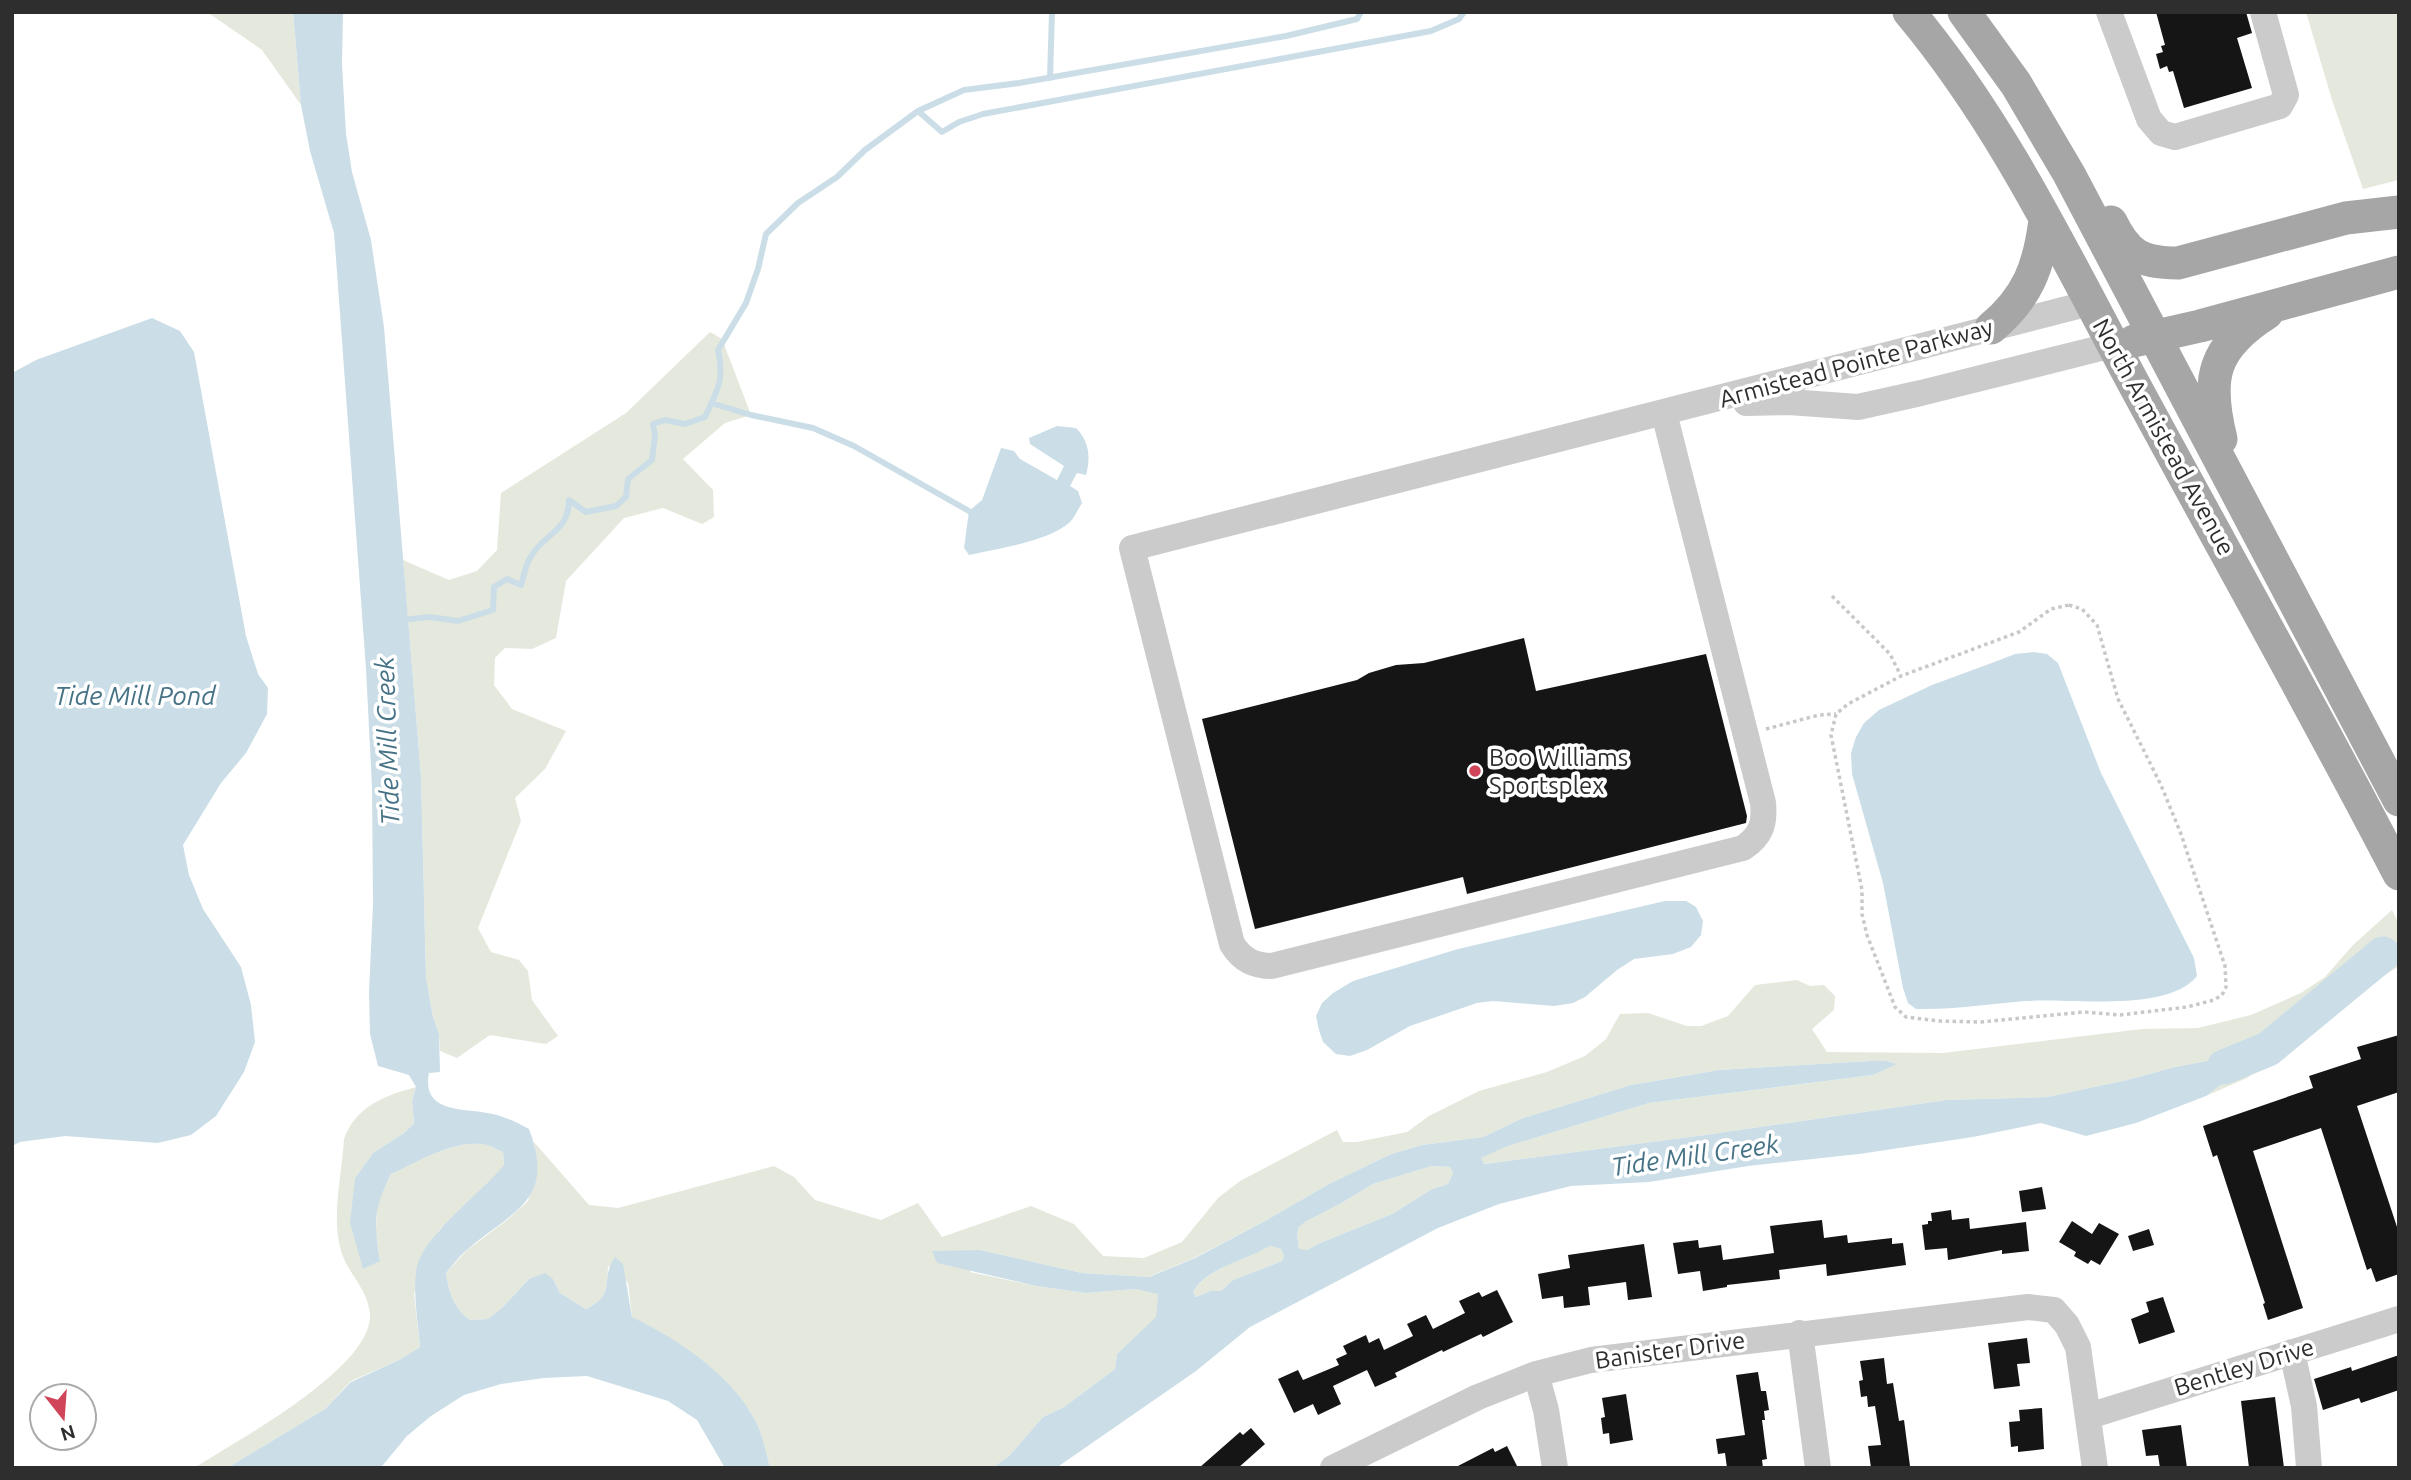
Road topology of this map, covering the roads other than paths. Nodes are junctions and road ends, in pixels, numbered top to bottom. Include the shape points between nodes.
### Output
1 (1909, 12) edge
2 (1964, 12) edge
3 (2109, 12) edge
4 (2263, 12) edge
5 (2069, 174) junction
6 (2399, 212) edge
7 (2045, 219) junction
8 (2399, 219) edge
9 (2399, 272) edge
10 (2131, 291) junction
11 (2284, 302) junction
12 (2090, 303) junction
13 (1991, 328) junction
14 (2156, 337) junction
15 (2113, 345) junction
16 (1702, 403) junction
17 (1664, 413) junction
18 (2232, 484) junction
19 (2329, 667) junction
20 (2298, 682) junction
21 (2399, 800) edge
22 (2399, 874) edge
23 (2399, 1319) edge
24 (1800, 1333) junction
25 (2292, 1352) junction
26 (1536, 1374) junction
27 (2089, 1416) junction
28 (1333, 1468) edge
29 (1555, 1468) edge
30 (1818, 1468) edge
31 (2095, 1468) edge
32 (2309, 1468) edge

1 - 7 main road, North Armistead Avenue via 1974,98
2 - 5 main road, North Armistead Avenue via 2016,84
3 - 4 street via 2149,120 2161,133 2175,137 2280,106 2286,96
5 - 6 main road via 2109,218 2125,247 2143,258 2166,263 2346,218
5 - 10 main road, North Armistead Avenue
7 - 12 main road, North Armistead Avenue
7 - 13 main road via 2029,283 2009,313
8 - 10 main road
9 - 11 main road
10 - 12 main road
10 - 14 main road, North Armistead Avenue
11 - 14 main road
11 - 18 main road via 2244,327 2218,366 2213,395
12 - 13 street, Armistead Pointe Parkway
12 - 15 main road, North Armistead Avenue
13 - 16 street, Armistead Pointe Parkway
14 - 15 main road
14 - 18 main road, North Armistead Avenue
15 - 16 street, Armistead Pointe Parkway via 1858,407
15 - 20 main road, North Armistead Avenue
16 - 17 street
17 - 17 street via 1763,803 1759,834 1743,848 1272,966 1244,959 1232,944 1132,548
18 - 19 main road, North Armistead Avenue
19 - 20 street
19 - 21 main road, North Armistead Avenue
20 - 22 main road, North Armistead Avenue
23 - 25 street, Bentley Drive
24 - 26 street, Banister Drive via 1602,1359
24 - 27 street, Banister Drive via 2028,1307 2054,1310 2078,1347
24 - 30 street
25 - 27 street, Bentley Drive
25 - 32 street via 2304,1406
26 - 28 street, Banister Drive via 1478,1397
26 - 29 street
27 - 31 street

